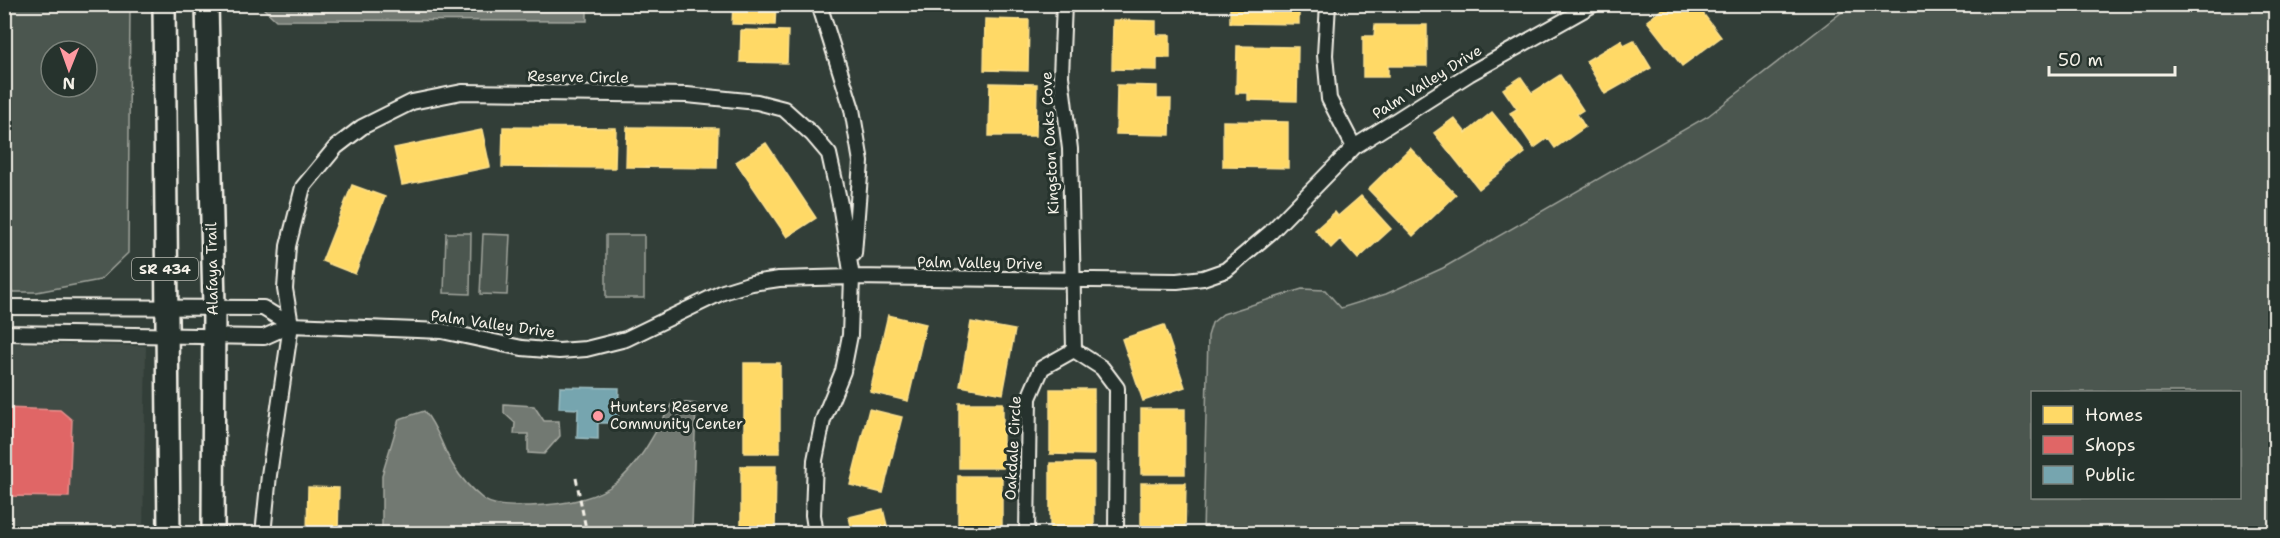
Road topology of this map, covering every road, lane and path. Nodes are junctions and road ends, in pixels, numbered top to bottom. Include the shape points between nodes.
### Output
1 (164, 4) edge
2 (195, 4) edge
3 (207, 4) edge
4 (819, 4) edge
5 (1064, 4) edge
6 (1328, 4) edge
7 (1594, 4) edge
8 (207, 54) junction
9 (1354, 147) junction
10 (852, 277) junction
11 (1071, 280) junction
12 (214, 306) junction
13 (4, 307) edge
14 (166, 308) junction
15 (291, 325) junction
16 (4, 333) edge
17 (166, 336) junction
18 (213, 336) junction
19 (1074, 350) junction
20 (576, 478) dead end
21 (169, 534) edge
22 (213, 534) edge
23 (263, 534) edge
24 (587, 534) edge
25 (816, 534) edge
26 (1027, 534) edge
27 (1116, 534) edge

1 - 14 main road, SR 434
2 - 8 main road
3 - 8 main road, Alafaya Trail / SR 434
4 - 10 street via 852,109 861,162
5 - 11 street, Kingston Oaks Cove via 1062,76 1070,149
6 - 9 street via 1325,56 1329,99
7 - 9 street, Palm Valley Drive via 1469,74
8 - 12 main road, Alafaya Trail / SR 434
9 - 11 street, Palm Valley Drive via 1271,232 1226,270 1177,281
10 - 11 street, Palm Valley Drive
10 - 15 street, Palm Valley Drive via 752,283 696,304 645,332 586,349 522,348 442,331
10 - 15 street, Reserve Circle via 829,154 784,109 757,102 687,95 462,92 412,102 362,127 336,147 303,187 288,246 285,289
10 - 25 street, Reserve Circle via 850,335 843,371 823,420 815,460
11 - 19 street
12 - 14 street, Palm Valley Drive
12 - 15 street, Palm Valley Drive via 263,308
12 - 18 main road, Alafaya Trail / SR 434
13 - 14 street, Palm Valley Drive
14 - 17 main road, SR 434
15 - 18 street, Palm Valley Drive via 264,337
15 - 23 street, Reserve Circle
16 - 17 street, Palm Valley Drive
17 - 18 street, Palm Valley Drive
17 - 21 main road, SR 434
18 - 22 main road, Alafaya Trail / SR 434
19 - 26 street, Oakdale Circle via 1042,368 1029,398
19 - 27 street via 1102,368 1117,388
20 - 24 path

